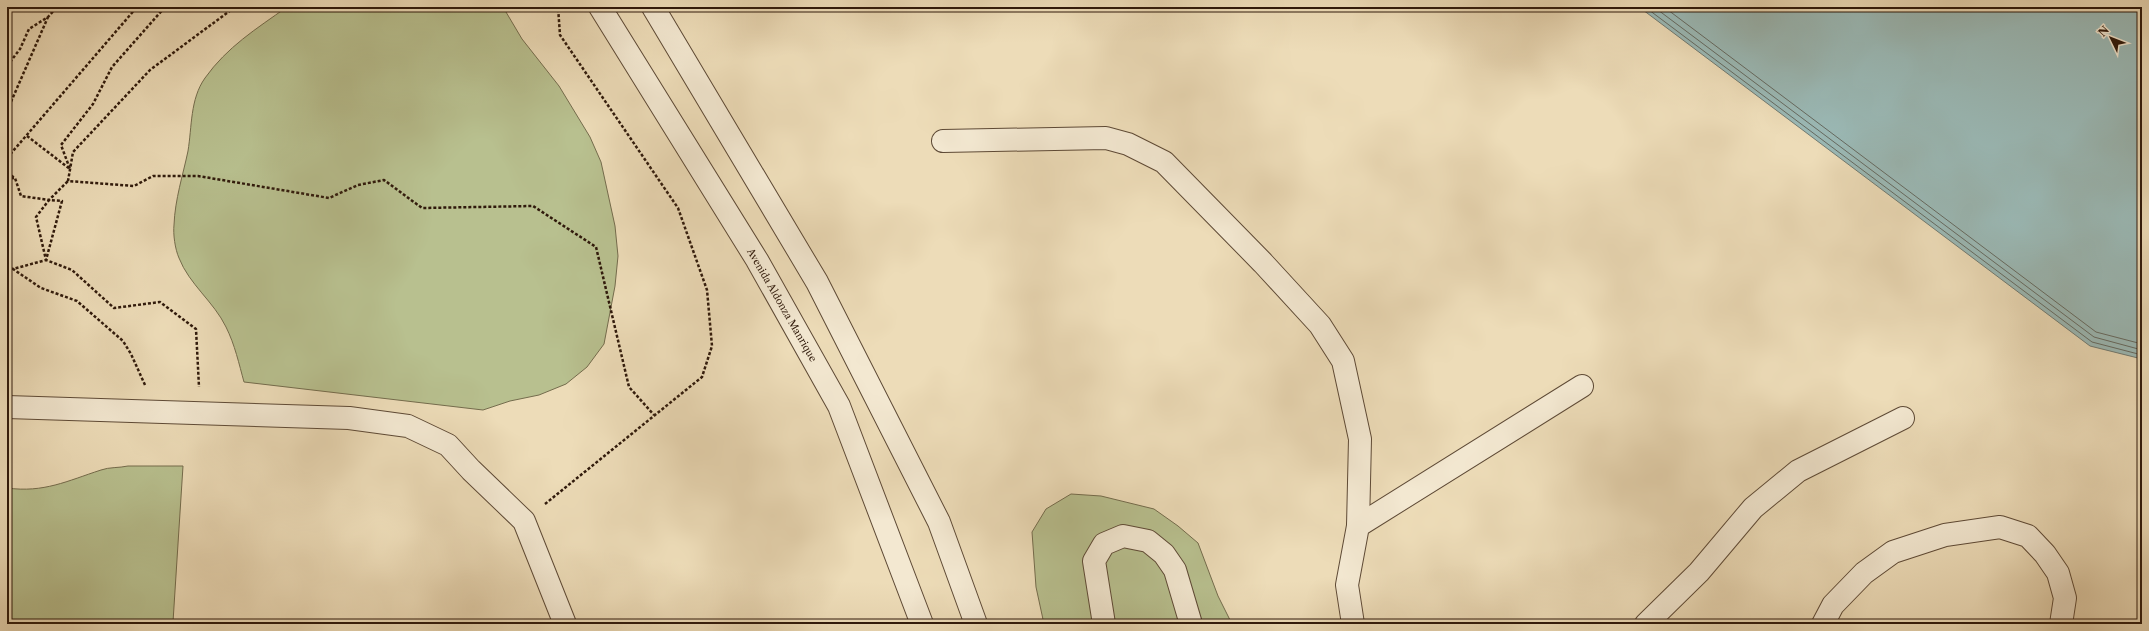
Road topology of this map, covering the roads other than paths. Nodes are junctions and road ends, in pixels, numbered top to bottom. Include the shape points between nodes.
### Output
1 (600, 7) edge
2 (653, 7) edge
3 (943, 141) dead end
4 (1582, 386) dead end
5 (7, 407) edge
6 (1903, 418) dead end
7 (1358, 526) junction
8 (565, 624) edge
9 (922, 624) edge
10 (976, 624) edge
11 (1104, 624) edge
12 (1191, 624) edge
13 (1353, 624) edge
14 (1646, 624) edge
15 (1823, 624) edge
16 (2061, 624) edge

1 - 9 street, Avenida Aldonza Manrique via 757,260 839,406
2 - 10 street via 817,282 939,522
3 - 7 street via 1106,138 1128,144 1164,162 1320,325 1343,361 1360,439
4 - 7 street
5 - 8 street via 349,418 408,426 448,445 524,521
6 - 14 street via 1798,471 1752,508 1699,572
7 - 13 street via 1347,585
11 - 12 street via 1094,561 1104,544 1123,536 1148,542 1164,554 1175,570
15 - 16 street via 1833,605 1864,573 1893,552 1945,535 2000,527 2028,536 2058,573 2065,598

